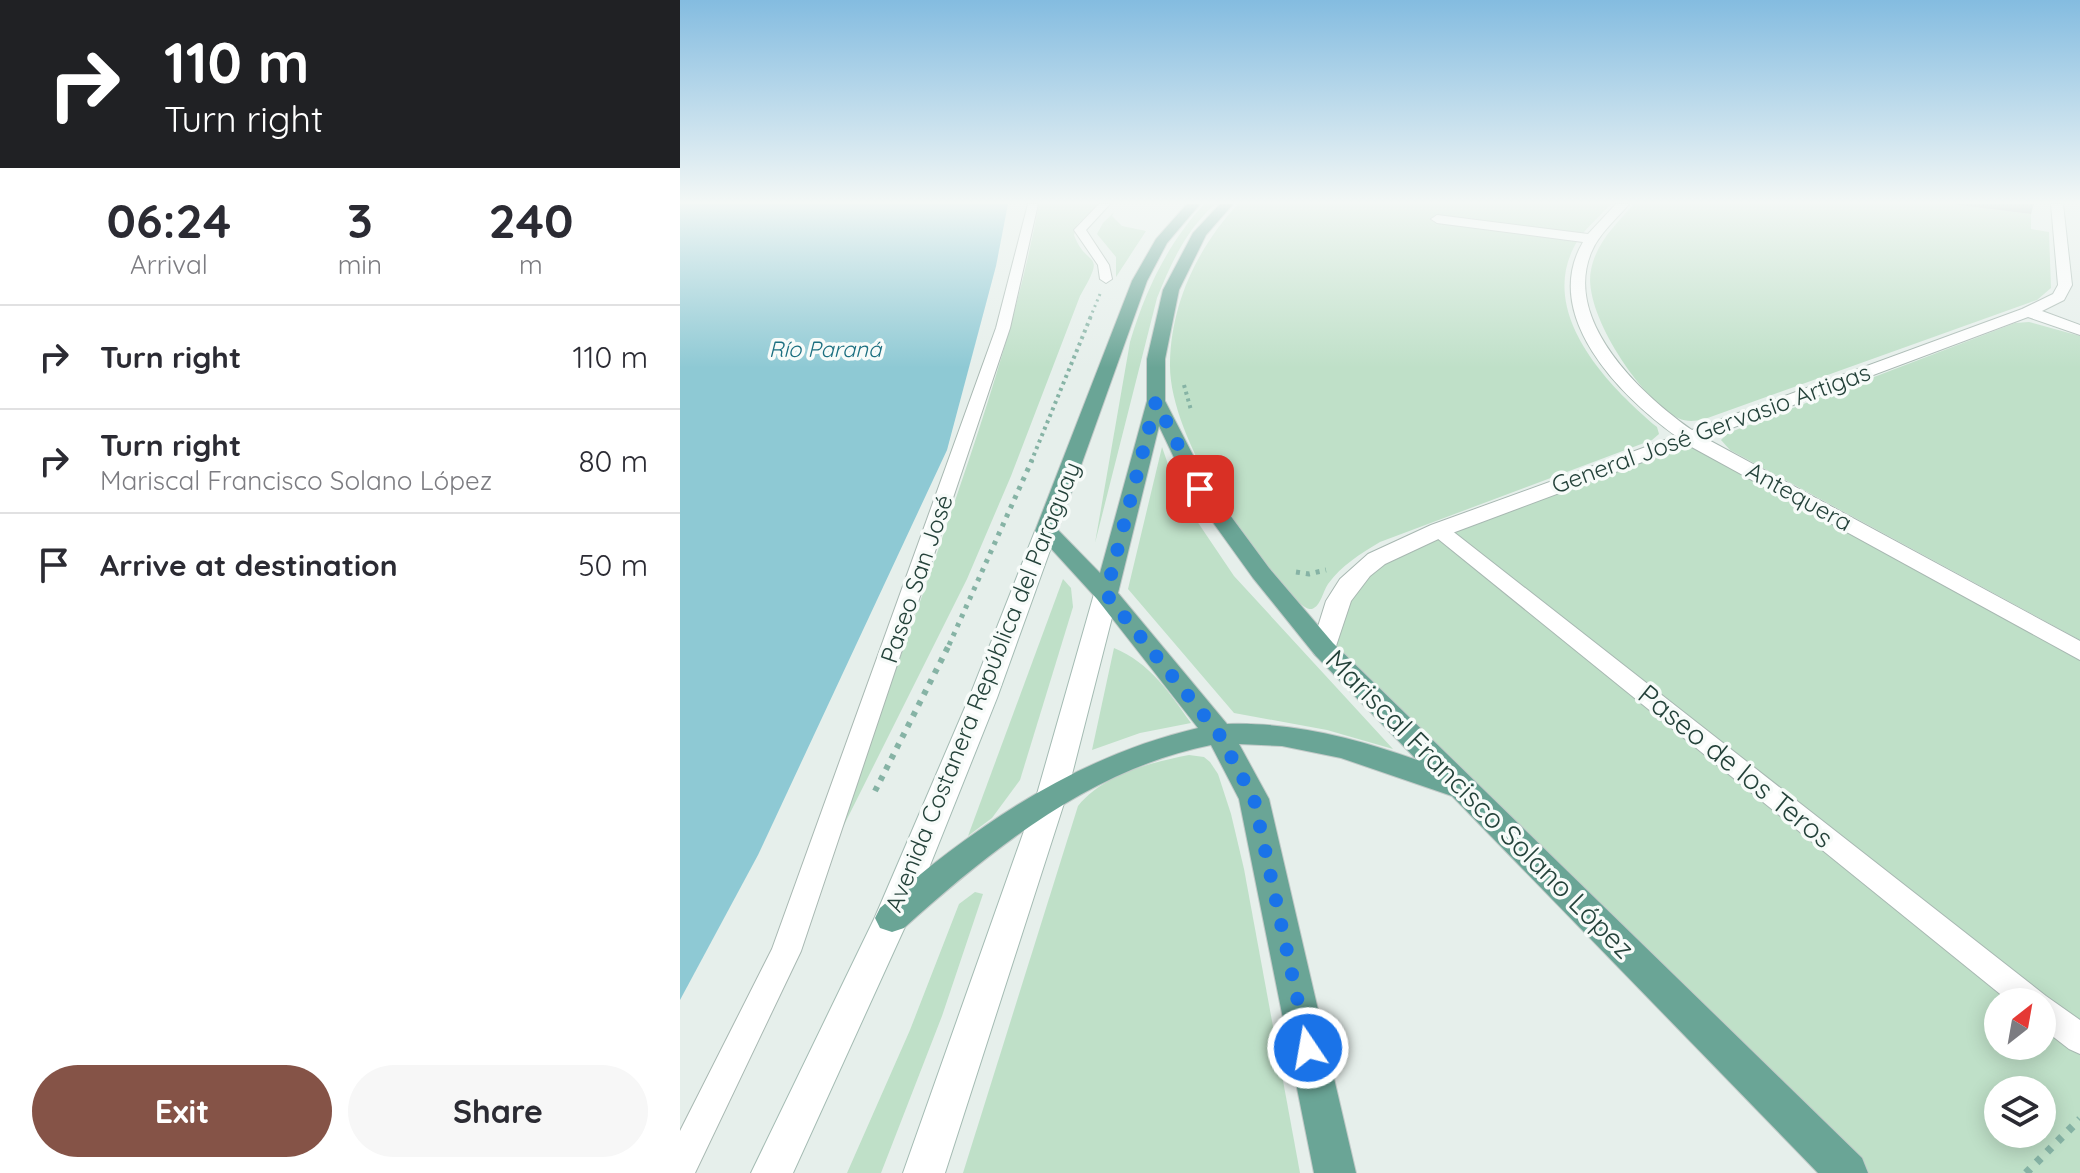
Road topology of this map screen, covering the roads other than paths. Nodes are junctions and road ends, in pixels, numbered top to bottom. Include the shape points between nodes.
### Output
1 (1019, 259) edge
2 (1100, 259) edge
3 (1148, 259) edge
4 (1187, 259) edge
5 (1583, 259) edge
6 (2061, 259) edge
7 (1106, 279) road end
8 (2028, 312) junction
9 (2080, 330) edge
10 (1156, 401) junction
11 (1689, 437) junction
12 (1439, 530) junction
13 (1046, 531) junction
14 (1106, 594) junction
15 (1324, 649) junction
16 (2080, 652) edge
17 (1219, 734) junction
18 (1466, 790) junction
19 (1052, 794) junction
20 (892, 918) junction
21 (2015, 988) edge
22 (2056, 1020) edge
23 (2080, 1039) edge
24 (680, 1167) edge
25 (772, 1173) edge
26 (924, 1173) edge
27 (1335, 1173) edge
28 (1847, 1173) edge

1 - 24 street, Paseo San José via 998,343 786,951
2 - 7 street
3 - 13 main road, Avenida Costanera República del Paraguay
4 - 10 main road via 1171,290 1156,359
5 - 11 street, Antequera via 1581,306 1593,336 1629,388
6 - 8 street, General José Gervasio Artigas via 2064,291
8 - 9 street
8 - 11 street, General José Gervasio Artigas
10 - 14 main road
10 - 15 main road, Mariscal Francisco Solano López via 1200,489
11 - 12 street, General José Gervasio Artigas
11 - 16 street, Antequera
12 - 15 street, General José Gervasio Artigas via 1362,568 1335,606
12 - 21 street, Paseo de los Teros
13 - 14 main road
13 - 20 street, Avenida Costanera República del Paraguay
14 - 17 main road
14 - 19 street
15 - 18 main road, Mariscal Francisco Solano López
17 - 18 main road via 1319,741
17 - 19 main road via 1110,767
17 - 27 main road via 1254,799
18 - 28 main road, Mariscal Francisco Solano López
19 - 20 main road via 950,865
19 - 26 street
20 - 25 street, Avenida Costanera República del Paraguay
22 - 23 street

